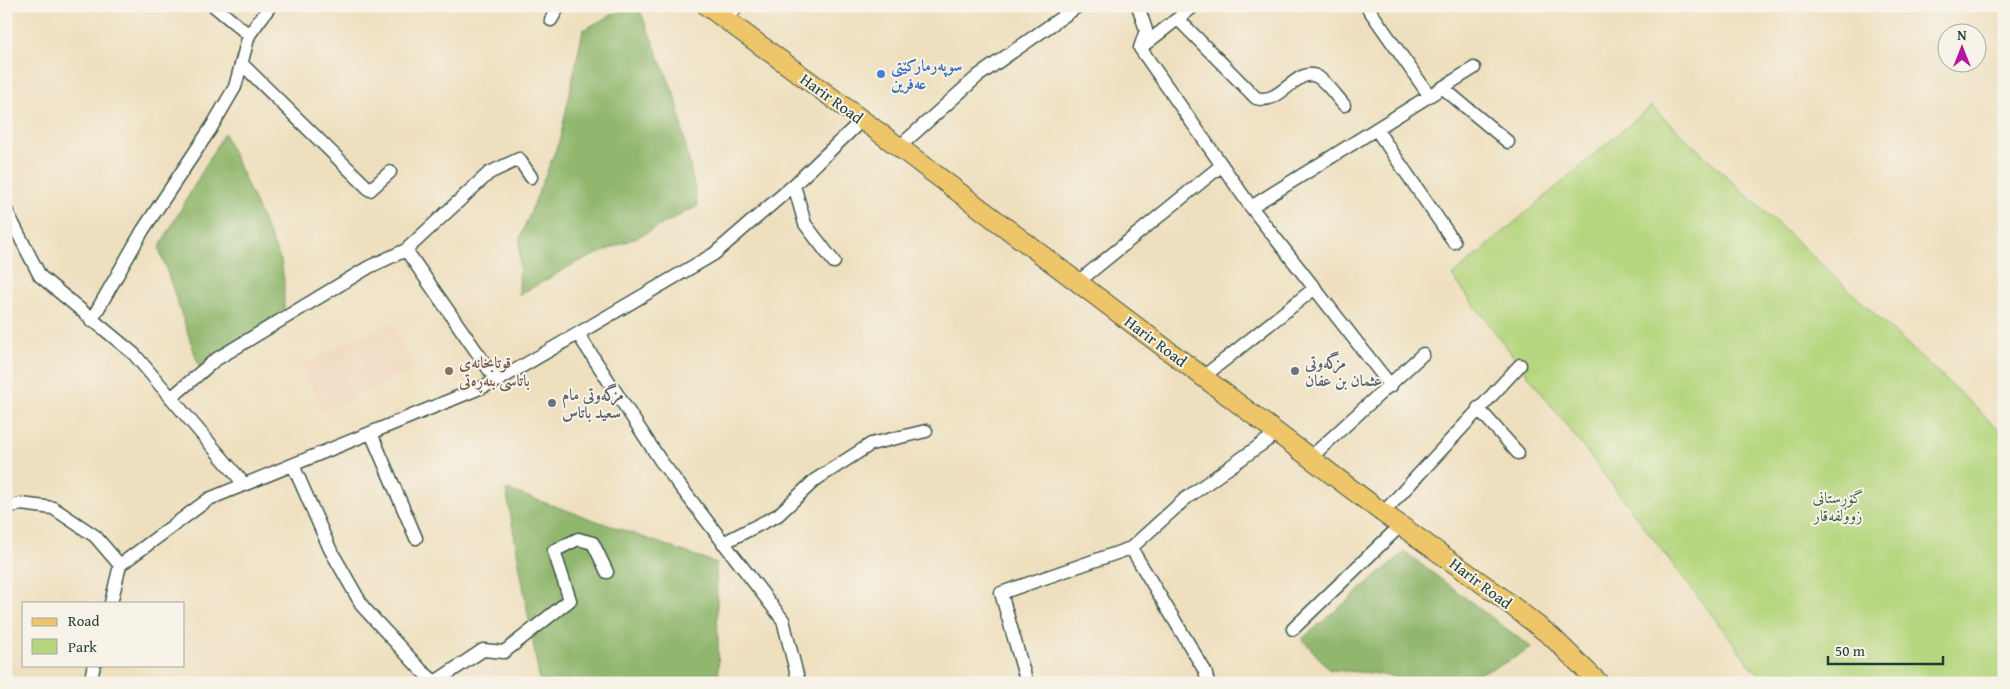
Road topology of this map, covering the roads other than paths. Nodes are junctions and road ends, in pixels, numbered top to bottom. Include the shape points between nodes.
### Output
1 (214, 6) edge
2 (270, 6) edge
3 (558, 6) edge
4 (708, 6) edge
5 (1078, 6) edge
6 (1138, 6) edge
7 (1194, 6) edge
8 (1368, 8) dead end
9 (731, 13) edge
10 (1178, 19) junction
11 (551, 20) dead end
12 (249, 35) junction
13 (1140, 48) junction
14 (242, 65) junction
15 (1474, 68) dead end
16 (1443, 88) junction
17 (1430, 95) junction
18 (1344, 105) dead end
19 (862, 120) junction
20 (1376, 129) junction
21 (1508, 142) dead end
22 (899, 147) junction
23 (1222, 165) junction
24 (390, 172) dead end
25 (530, 177) dead end
26 (794, 185) junction
27 (1251, 207) junction
28 (6, 210) edge
29 (1454, 242) dead end
30 (406, 250) junction
31 (834, 262) dead end
32 (1078, 282) junction
33 (1314, 288) junction
34 (92, 321) junction
35 (578, 334) junction
36 (1423, 354) dead end
37 (1520, 365) dead end
38 (1203, 377) junction
39 (497, 381) junction
40 (1391, 386) junction
41 (171, 398) junction
42 (1478, 408) junction
43 (926, 431) dead end
44 (1274, 431) junction
45 (371, 433) junction
46 (1518, 453) dead end
47 (1310, 458) junction
48 (293, 465) junction
49 (245, 485) junction
50 (6, 507) edge
51 (1383, 513) junction
52 (1401, 525) junction
53 (416, 538) dead end
54 (724, 543) junction
55 (1131, 548) junction
56 (120, 565) junction
57 (607, 572) dead end
58 (111, 602) edge
59 (1293, 630) dead end
60 (94, 666) edge
61 (90, 683) edge
62 (436, 683) edge
63 (799, 683) edge
64 (1027, 683) edge
65 (1208, 683) edge
66 (1599, 683) edge

1 - 12 street
2 - 12 street
3 - 11 street
4 - 9 main road, Harir Road
5 - 22 street via 978,76
6 - 13 street via 1146,30
7 - 10 street
8 - 17 street
9 - 19 main road, Harir Road
10 - 13 street
10 - 18 street via 1256,98 1271,99 1310,74
12 - 14 street
13 - 23 street
14 - 24 street via 370,190
14 - 34 street via 235,86 211,128 143,230
15 - 16 street
16 - 17 street
16 - 21 street
17 - 20 street
19 - 22 main road, Harir Road
19 - 26 street
20 - 27 street
20 - 29 street
22 - 32 main road, Harir Road
23 - 27 street
23 - 32 street
25 - 30 street via 519,159 489,172
26 - 31 street via 805,224
26 - 35 street via 714,254
27 - 33 street
28 - 34 street via 40,276
30 - 39 street
30 - 41 street via 369,267 215,360
32 - 38 main road, Harir Road
33 - 38 street
33 - 40 street
34 - 41 street via 134,354
35 - 39 street
35 - 54 street via 660,460
36 - 40 street
37 - 42 street
38 - 44 main road, Harir Road
39 - 45 street
40 - 47 street
41 - 49 street
42 - 46 street
42 - 51 street
43 - 54 street via 871,444 815,480 778,515
44 - 47 main road, Harir Road
44 - 55 street via 1273,436 1185,499
45 - 48 street
45 - 53 street
47 - 51 main road, Harir Road
48 - 49 street
48 - 62 street via 330,549 363,607
49 - 56 street via 209,500
50 - 56 street via 21,504 53,508 95,536
51 - 52 main road, Harir Road
52 - 59 street
52 - 66 main road, Harir Road via 1552,637
54 - 63 street via 783,620
55 - 64 street via 1001,593
55 - 65 street via 1205,671
56 - 58 street
57 - 62 street via 593,543 578,539 554,551 570,600 504,652 483,650
60 - 61 street

